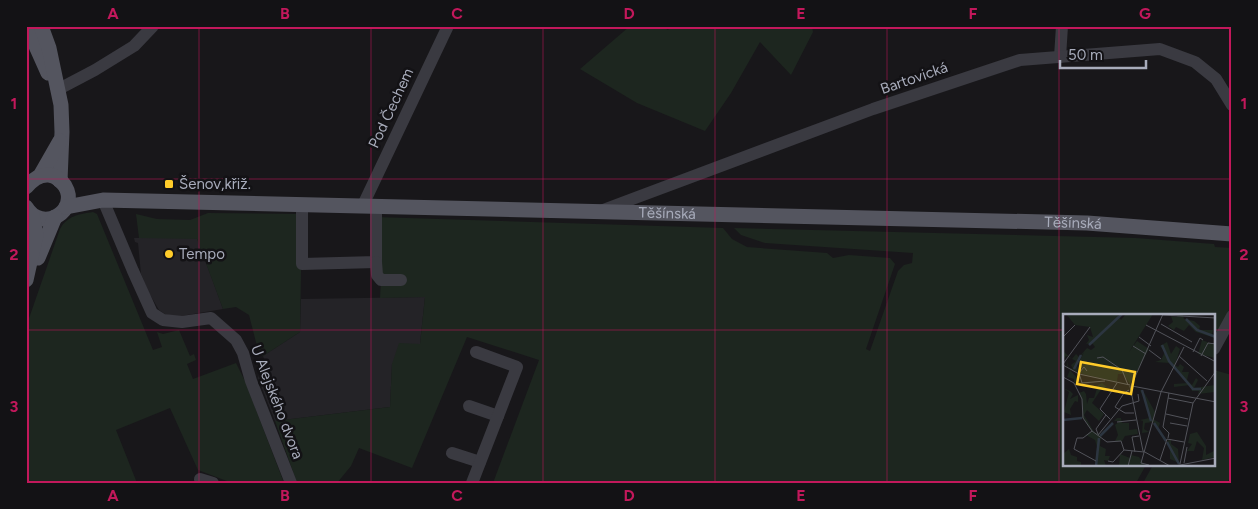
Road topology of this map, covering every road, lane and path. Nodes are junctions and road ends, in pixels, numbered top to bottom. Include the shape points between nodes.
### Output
1 (27, 26) edge
2 (41, 26) edge
3 (153, 26) edge
4 (448, 26) edge
5 (1062, 26) edge
6 (1060, 57) junction
7 (57, 90) junction
8 (1232, 104) edge
9 (61, 139) junction
10 (40, 176) junction
11 (64, 185) junction
12 (26, 187) edge
13 (103, 200) junction
14 (302, 204) junction
15 (370, 205) junction
16 (29, 211) edge
17 (60, 212) junction
18 (600, 212) junction
19 (1232, 234) edge
20 (376, 262) junction
21 (27, 277) edge
22 (401, 280) dead end
23 (1232, 316) edge
24 (1216, 345) edge
25 (476, 352) dead end
26 (469, 406) dead end
27 (498, 416) junction
28 (452, 453) dead end
29 (480, 462) junction
30 (200, 479) dead end
31 (213, 483) edge
32 (291, 483) edge
33 (472, 483) edge

1 - 7 main road
2 - 7 main road
3 - 7 street via 134,46
4 - 15 street, Pod Čechem
5 - 6 street
6 - 8 street, Bartovická via 1160,49 1195,62 1216,79
6 - 18 street, Bartovická via 1020,60 964,78
7 - 9 main road via 61,105
9 - 10 main road
9 - 11 main road
10 - 11 main road, Těšínská via 51,176
10 - 12 main road
11 - 13 main road, Těšínská
11 - 17 main road via 68,198
13 - 14 main road, Těšínská
13 - 17 main road, Těšínská
13 - 32 street, U Alejského dvora via 152,313 163,320 182,322 211,318 236,340
14 - 15 main road, Těšínská
14 - 20 street via 302,264
15 - 18 main road, Těšínská
15 - 20 street
16 - 17 main road, Těšínská via 44,219
16 - 21 main road via 36,235
17 - 21 main road
18 - 19 main road, Těšínská via 1087,223
20 - 22 street via 377,275 381,280
23 - 24 street
25 - 27 street via 517,367
26 - 27 street
27 - 29 street
28 - 29 street
29 - 33 street
30 - 31 street

